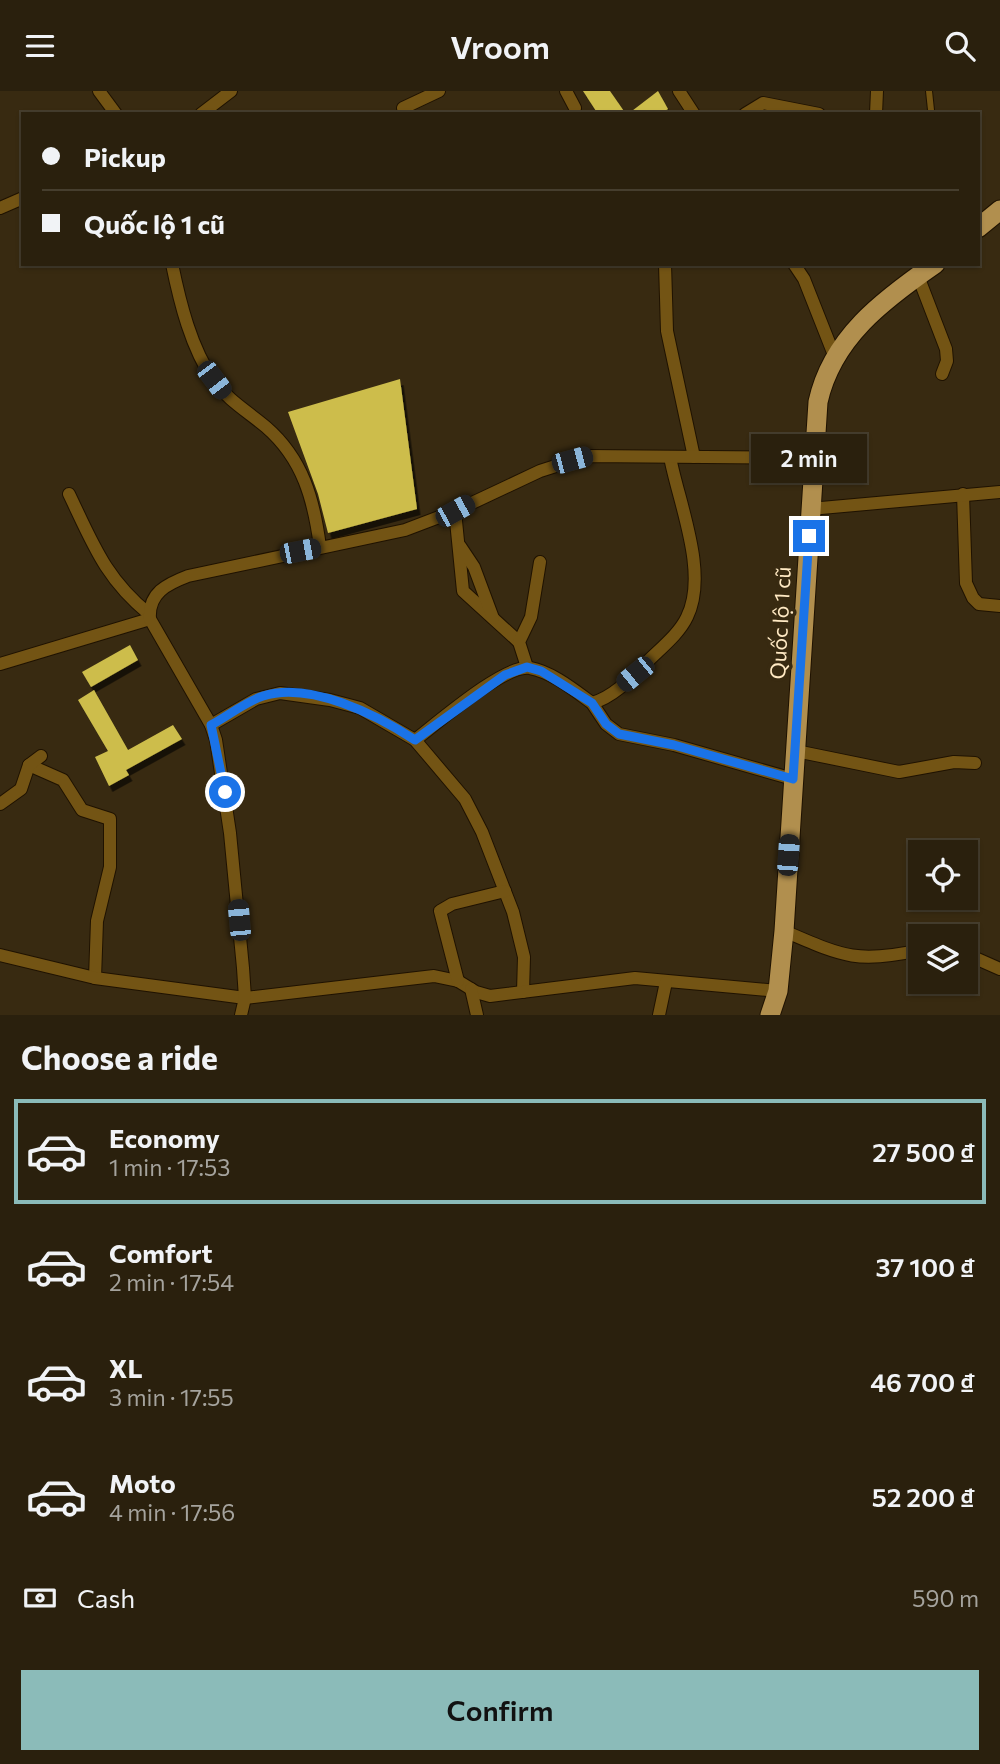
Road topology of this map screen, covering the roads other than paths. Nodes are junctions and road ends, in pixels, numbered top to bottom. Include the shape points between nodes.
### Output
1 (99, 91) edge
2 (230, 91) edge
3 (439, 91) edge
4 (566, 91) edge
5 (679, 91) edge
6 (877, 91) edge
7 (929, 91) edge
8 (403, 108) dead end
9 (575, 108) dead end
10 (931, 110) dead end
11 (115, 112) edge
12 (204, 112) edge
13 (693, 112) edge
14 (748, 112) edge
15 (809, 112) edge
16 (876, 112) edge
17 (21, 199) edge
18 (0, 208) edge
19 (1000, 210) edge
20 (980, 226) edge
21 (172, 266) edge
22 (665, 266) edge
23 (795, 266) edge
24 (932, 266) edge
25 (918, 276) junction
26 (834, 355) junction
27 (942, 374) dead end
28 (670, 457) junction
29 (694, 457) junction
30 (812, 458) junction
31 (1000, 492) edge
32 (69, 494) dead end
33 (963, 494) junction
34 (810, 509) junction
35 (455, 511) junction
36 (460, 546) junction
37 (320, 547) junction
38 (540, 562) dead end
39 (1000, 606) edge
40 (149, 617) junction
41 (493, 619) junction
42 (519, 642) junction
43 (0, 664) edge
44 (527, 667) junction
45 (592, 703) junction
46 (211, 725) junction
47 (415, 740) junction
48 (796, 751) junction
49 (41, 756) dead end
50 (975, 762) dead end
51 (29, 765) junction
52 (793, 779) junction
53 (0, 804) edge
54 (505, 891) junction
55 (784, 930) junction
56 (908, 952) edge
57 (0, 955) edge
58 (978, 959) edge
59 (1000, 969) edge
60 (94, 978) junction
61 (458, 981) junction
62 (666, 982) junction
63 (471, 989) junction
64 (778, 991) junction
65 (523, 992) junction
66 (245, 997) junction
67 (242, 1015) edge
68 (477, 1015) edge
69 (659, 1015) edge
70 (770, 1015) edge
71 (783, 1015) edge

1 - 11 street
2 - 12 street
3 - 8 street
4 - 9 street
5 - 13 street
6 - 16 street
7 - 10 lane
14 - 15 street via 763,103
17 - 18 street
19 - 20 main road
21 - 37 street via 203,364 231,402 269,430 297,462 312,498
22 - 29 street via 667,331
23 - 26 street
24 - 25 main road, Quốc lộ 1 cũ
25 - 26 main road, Quốc lộ 1 cũ via 863,321
25 - 27 street via 945,344 947,361
26 - 30 main road, Quốc lộ 1 cũ via 818,402
28 - 29 street
28 - 35 street via 587,456 515,481
28 - 45 street via 692,543 691,607 680,627 635,674
29 - 30 street
30 - 34 main road, Quốc lộ 1 cũ
31 - 33 street
32 - 40 street via 107,572
33 - 34 street
33 - 39 street via 968,590 979,604
34 - 48 main road, Quốc lộ 1 cũ
35 - 36 street
35 - 37 street via 405,530
36 - 41 street via 474,567
36 - 41 street via 463,591
37 - 40 street via 171,582 158,591
38 - 42 street via 531,617
40 - 43 street
40 - 46 street
41 - 42 street
42 - 44 street
44 - 45 street
44 - 47 street via 505,675
45 - 52 street via 619,734
46 - 47 street via 256,699 291,694 360,708
46 - 66 street via 230,833
47 - 54 street via 472,812
48 - 50 street via 899,772
48 - 52 main road, Quốc lộ 1 cũ
49 - 51 street
51 - 53 street via 22,789
51 - 60 street via 63,780 82,810 110,819 110,867 97,922
52 - 55 main road, Quốc lộ 1 cũ
54 - 61 street via 441,909
54 - 65 street via 524,957
55 - 56 street via 855,957
55 - 64 main road, Quốc lộ 1 cũ
57 - 60 street
58 - 59 street
60 - 66 street
61 - 63 street
61 - 66 street via 425,977
62 - 64 street
62 - 65 street via 635,978
62 - 69 street
63 - 65 street via 490,996
63 - 68 street
64 - 70 main road, Quốc lộ 1 cũ
64 - 71 main road, Quốc lộ 1 cũ
66 - 67 street

